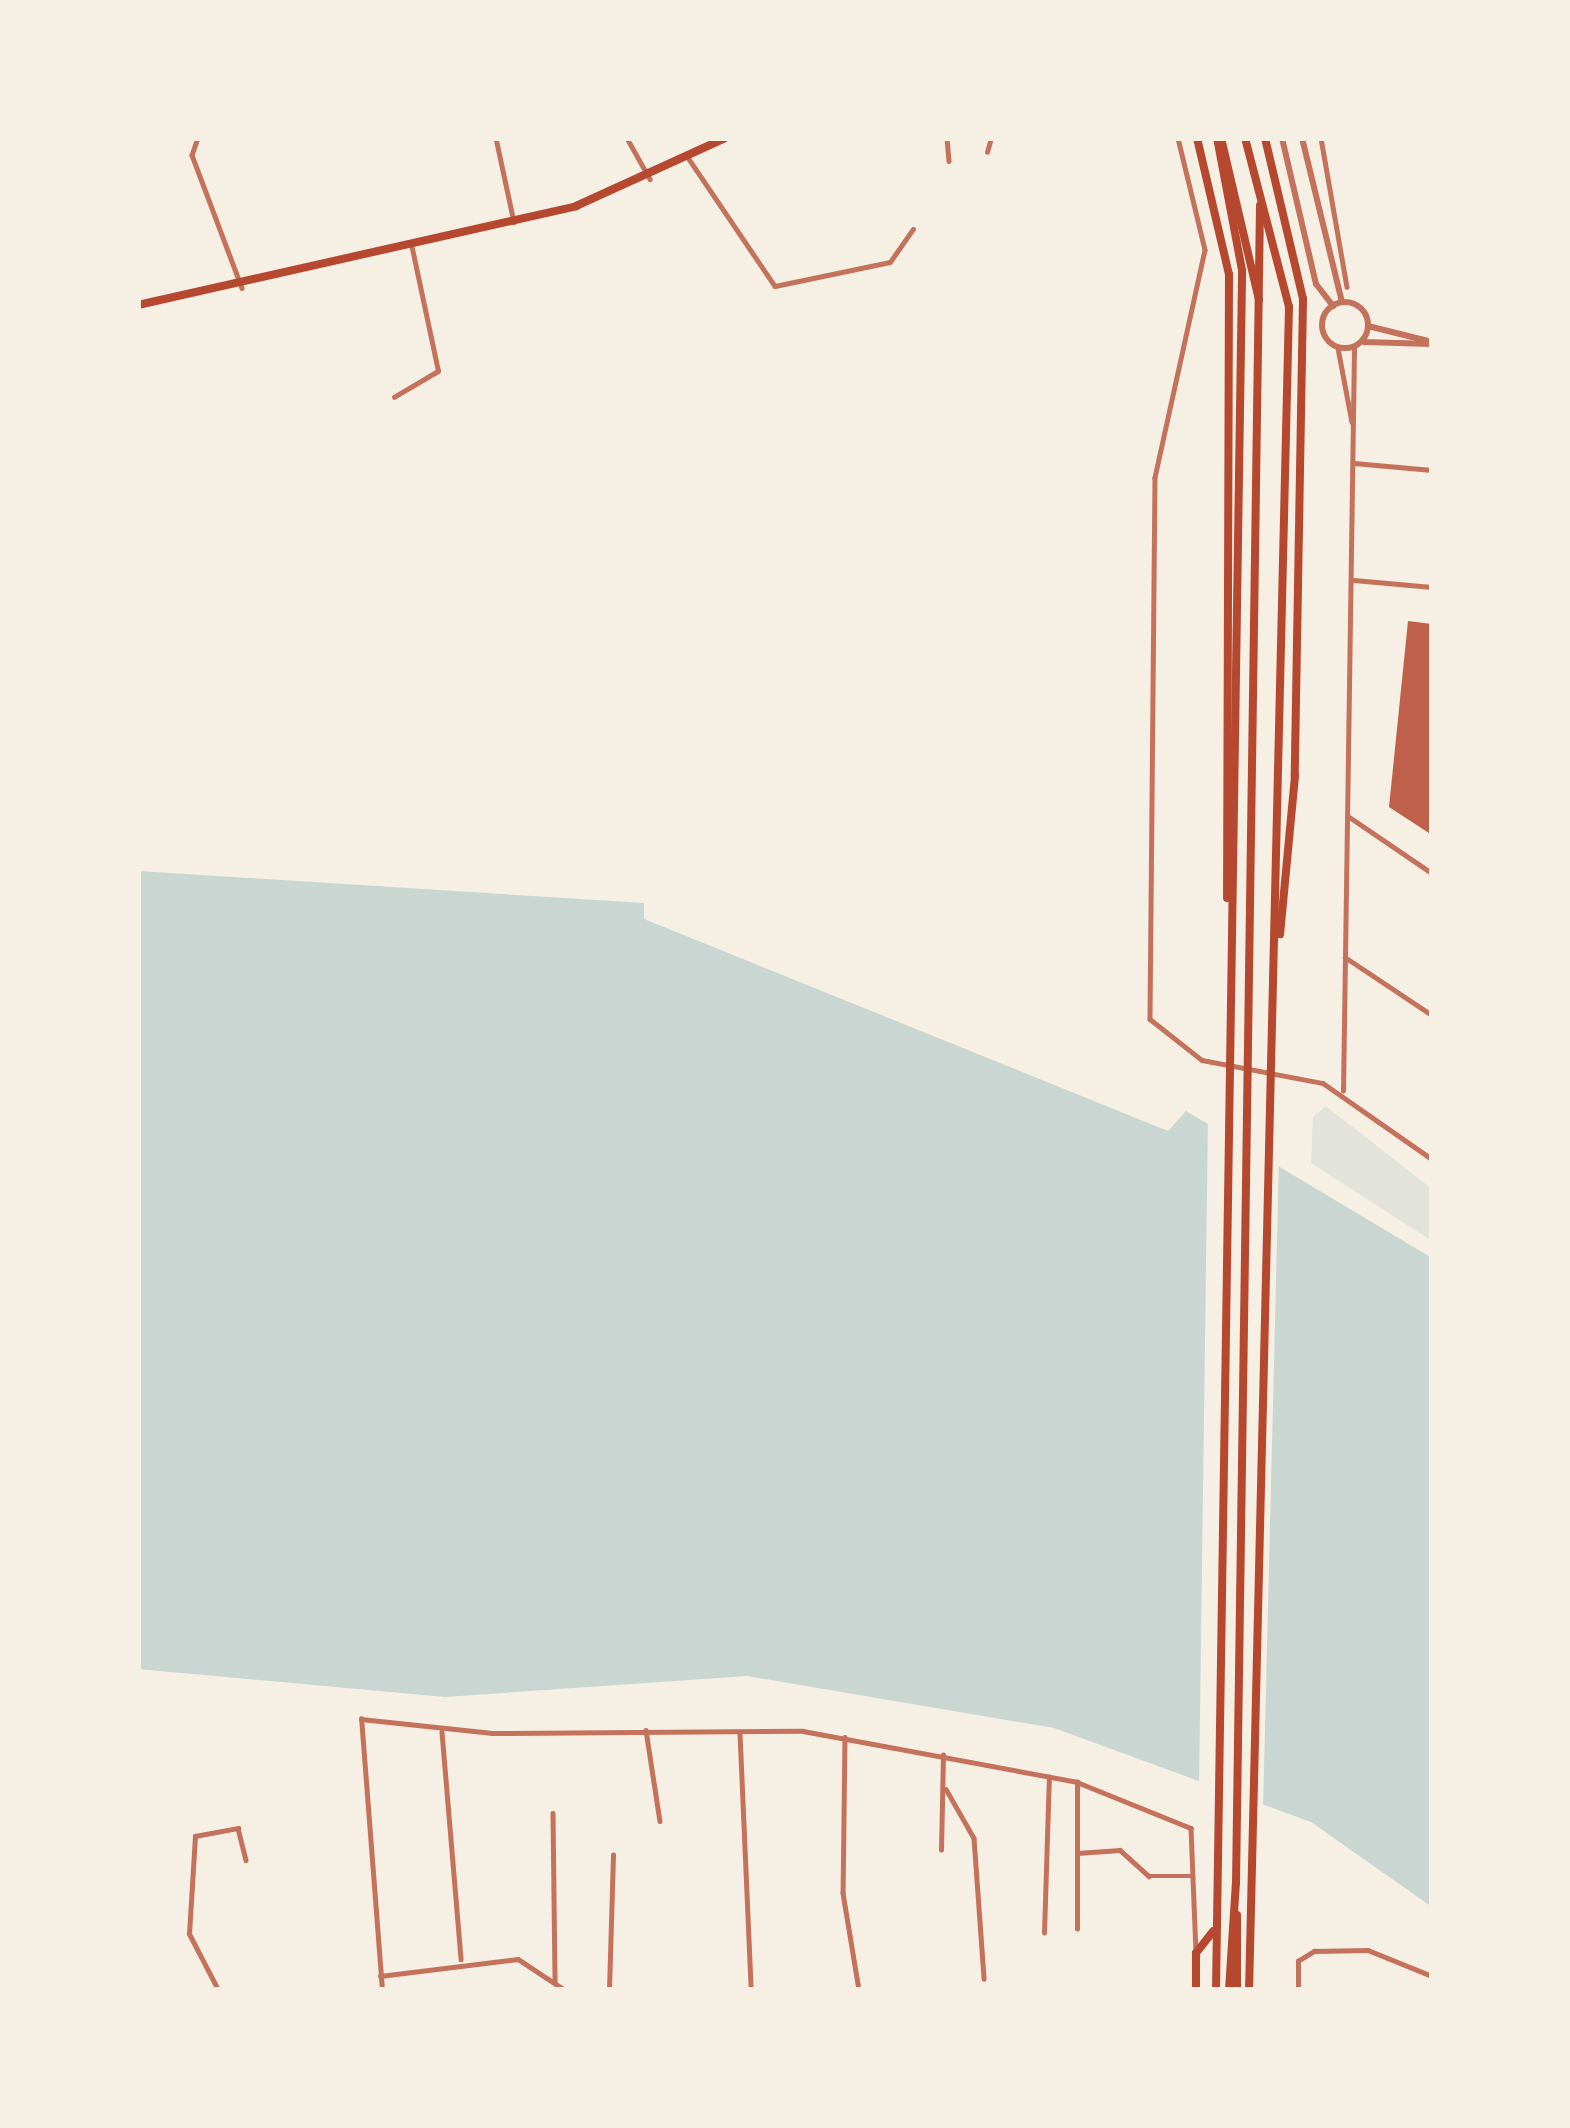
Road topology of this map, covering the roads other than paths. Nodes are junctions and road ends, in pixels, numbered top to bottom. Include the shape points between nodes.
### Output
1 (197, 138) edge
2 (496, 138) edge
3 (627, 138) edge
4 (725, 138) edge
5 (947, 138) edge
6 (991, 138) edge
7 (1178, 138) edge
8 (1197, 138) edge
9 (1219, 138) edge
10 (1245, 138) edge
11 (1265, 138) edge
12 (1282, 138) edge
13 (1302, 138) edge
14 (1321, 138) edge
15 (987, 152) dead end
16 (689, 160) junction
17 (950, 161) dead end
18 (650, 179) junction
19 (514, 222) junction
20 (913, 229) dead end
21 (412, 249) junction
22 (1347, 287) dead end
23 (242, 289) junction
24 (1338, 304) junction
25 (138, 305) edge
26 (1261, 313) junction
27 (1368, 326) junction
28 (1432, 343) edge
29 (1358, 344) junction
30 (1339, 348) junction
31 (394, 397) dead end
32 (1354, 434) junction
33 (1354, 463) junction
34 (1432, 470) edge
35 (1352, 580) junction
36 (1432, 587) edge
37 (1348, 816) junction
38 (1432, 873) edge
39 (1230, 953) junction
40 (1276, 953) junction
41 (1345, 957) junction
42 (1432, 1015) edge
43 (1343, 1093) junction
44 (1432, 1159) edge
45 (646, 1730) junction
46 (442, 1731) junction
47 (740, 1733) junction
48 (845, 1737) junction
49 (943, 1755) junction
50 (1049, 1776) junction
51 (1077, 1782) junction
52 (946, 1789) junction
53 (553, 1813) dead end
54 (660, 1821) dead end
55 (940, 1850) dead end
56 (1077, 1853) junction
57 (613, 1856) dead end
58 (246, 1860) dead end
59 (1194, 1876) junction
60 (1077, 1929) dead end
61 (1214, 1930) junction
62 (1044, 1933) dead end
63 (1196, 1953) junction
64 (461, 1959) junction
65 (1432, 1976) edge
66 (984, 1979) dead end
67 (555, 1982) junction
68 (381, 1984) edge
69 (218, 1990) edge
70 (302, 1990) edge
71 (404, 1990) edge
72 (565, 1990) edge
73 (609, 1990) edge
74 (751, 1990) edge
75 (859, 1990) edge
76 (1196, 1990) edge
77 (1216, 1990) edge
78 (1233, 1990) edge
79 (1249, 1990) edge
80 (1298, 1990) edge

1 - 23 street via 192,155
2 - 19 street
3 - 18 street
4 - 16 main road
5 - 17 street
6 - 15 street
7 - 43 street via 1200,204 1204,266 1155,478 1146,999 1158,1033 1202,1060
8 - 39 main road via 1229,274 1219,773
9 - 26 main road
9 - 39 main road via 1243,270
10 - 26 main road via 1260,200
10 - 40 main road via 1289,307
11 - 40 main road via 1304,299 1292,859
12 - 24 street via 1316,284
13 - 24 street
14 - 22 street
16 - 18 main road
16 - 20 street via 775,286 887,263
18 - 19 main road
19 - 21 main road
21 - 23 main road
21 - 31 street via 438,371
23 - 25 main road
24 - 27 street
24 - 30 street via 1323,332
26 - 78 main road
27 - 28 street
27 - 29 street
28 - 29 street
29 - 30 street
29 - 32 street
30 - 32 street
32 - 33 street
33 - 34 street
33 - 35 street
35 - 36 street
35 - 37 street
37 - 38 street
37 - 41 street
39 - 61 main road
40 - 79 main road
41 - 42 street
41 - 43 street
43 - 44 street
45 - 46 street
45 - 47 street
45 - 54 street
46 - 64 street
46 - 68 street via 353,1720
47 - 48 street
47 - 74 street
48 - 49 street
48 - 75 street via 843,1893
49 - 50 street
49 - 52 street
50 - 51 street
50 - 62 street
51 - 56 street
51 - 59 street via 1182,1819
52 - 55 street
52 - 66 street via 974,1838
53 - 67 street
56 - 59 street via 1120,1850 1149,1876
56 - 60 street
57 - 73 street
58 - 69 street via 238,1828 196,1836 189,1934
59 - 63 street
61 - 63 main road
61 - 77 main road
63 - 76 main road
64 - 67 street via 518,1959
64 - 68 street
65 - 80 street via 1368,1950 1314,1951 1298,1961
67 - 72 street
68 - 70 street
68 - 71 street

